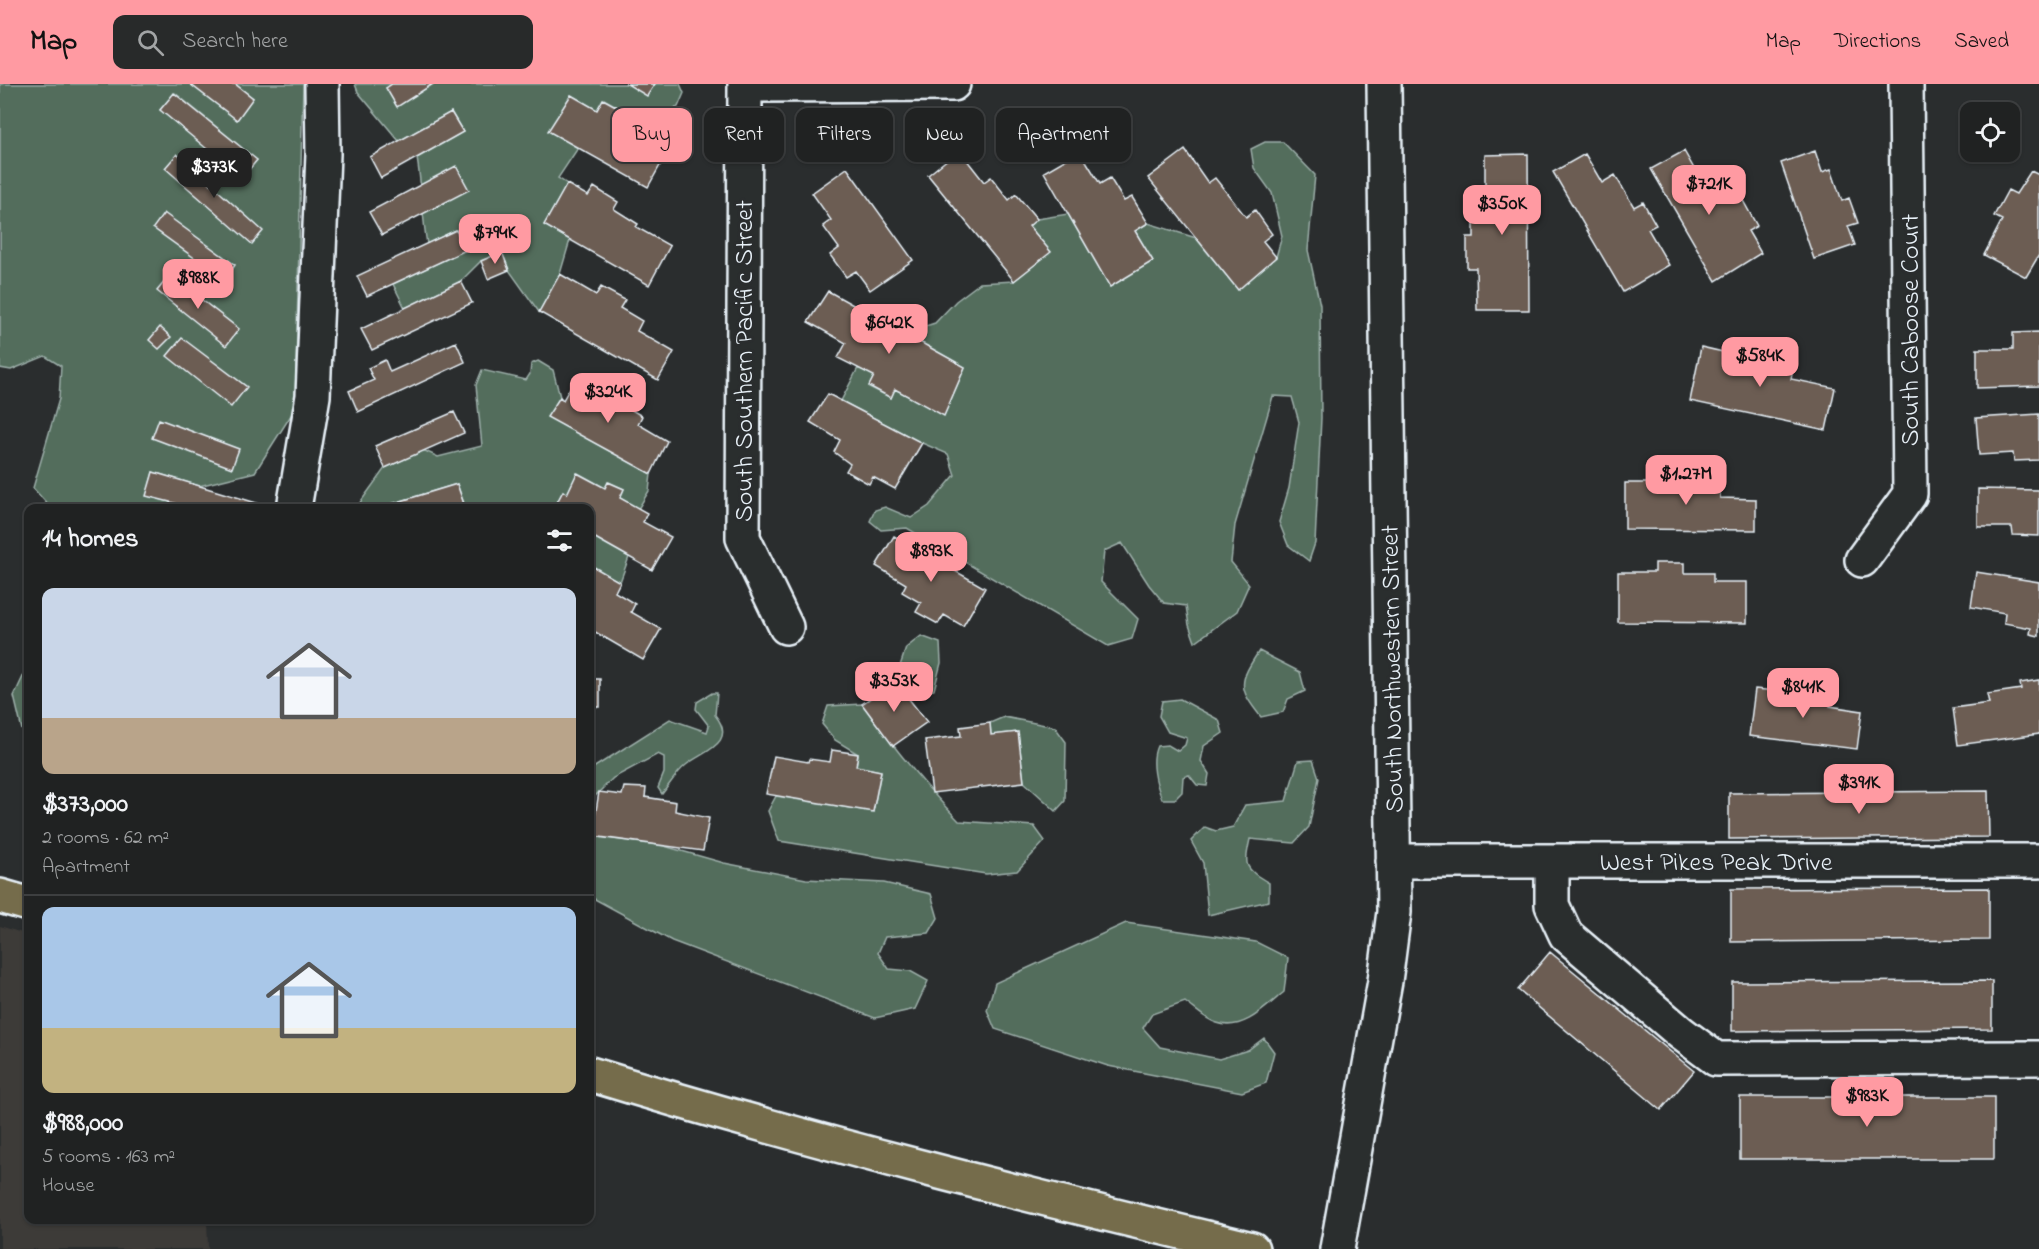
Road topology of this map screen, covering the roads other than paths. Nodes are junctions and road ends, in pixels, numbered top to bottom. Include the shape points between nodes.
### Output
1 (322, 84) edge
2 (745, 84) edge
3 (953, 84) edge
4 (1384, 84) edge
5 (1906, 84) edge
6 (295, 504) edge
7 (1862, 560) dead end
8 (786, 627) dead end
9 (1394, 861) junction
10 (1552, 861) junction
11 (2039, 861) edge
12 (0, 896) edge
13 (24, 903) edge
14 (2039, 1058) edge
15 (594, 1075) edge
16 (1252, 1249) edge
17 (1337, 1249) edge

1 - 6 street via 323,154 313,396
2 - 3 street
2 - 8 street, South Southern Pacific Street via 743,538
4 - 9 street, South Northwestern Street
5 - 7 street, South Caboose Court via 1910,494
9 - 10 street, West Pikes Peak Drive
9 - 17 street, South Northwestern Street via 1394,912 1385,981
10 - 11 street, West Pikes Peak Drive
10 - 14 street via 1552,905 1566,935 1716,1059
12 - 13 main road
15 - 16 main road via 835,1146

